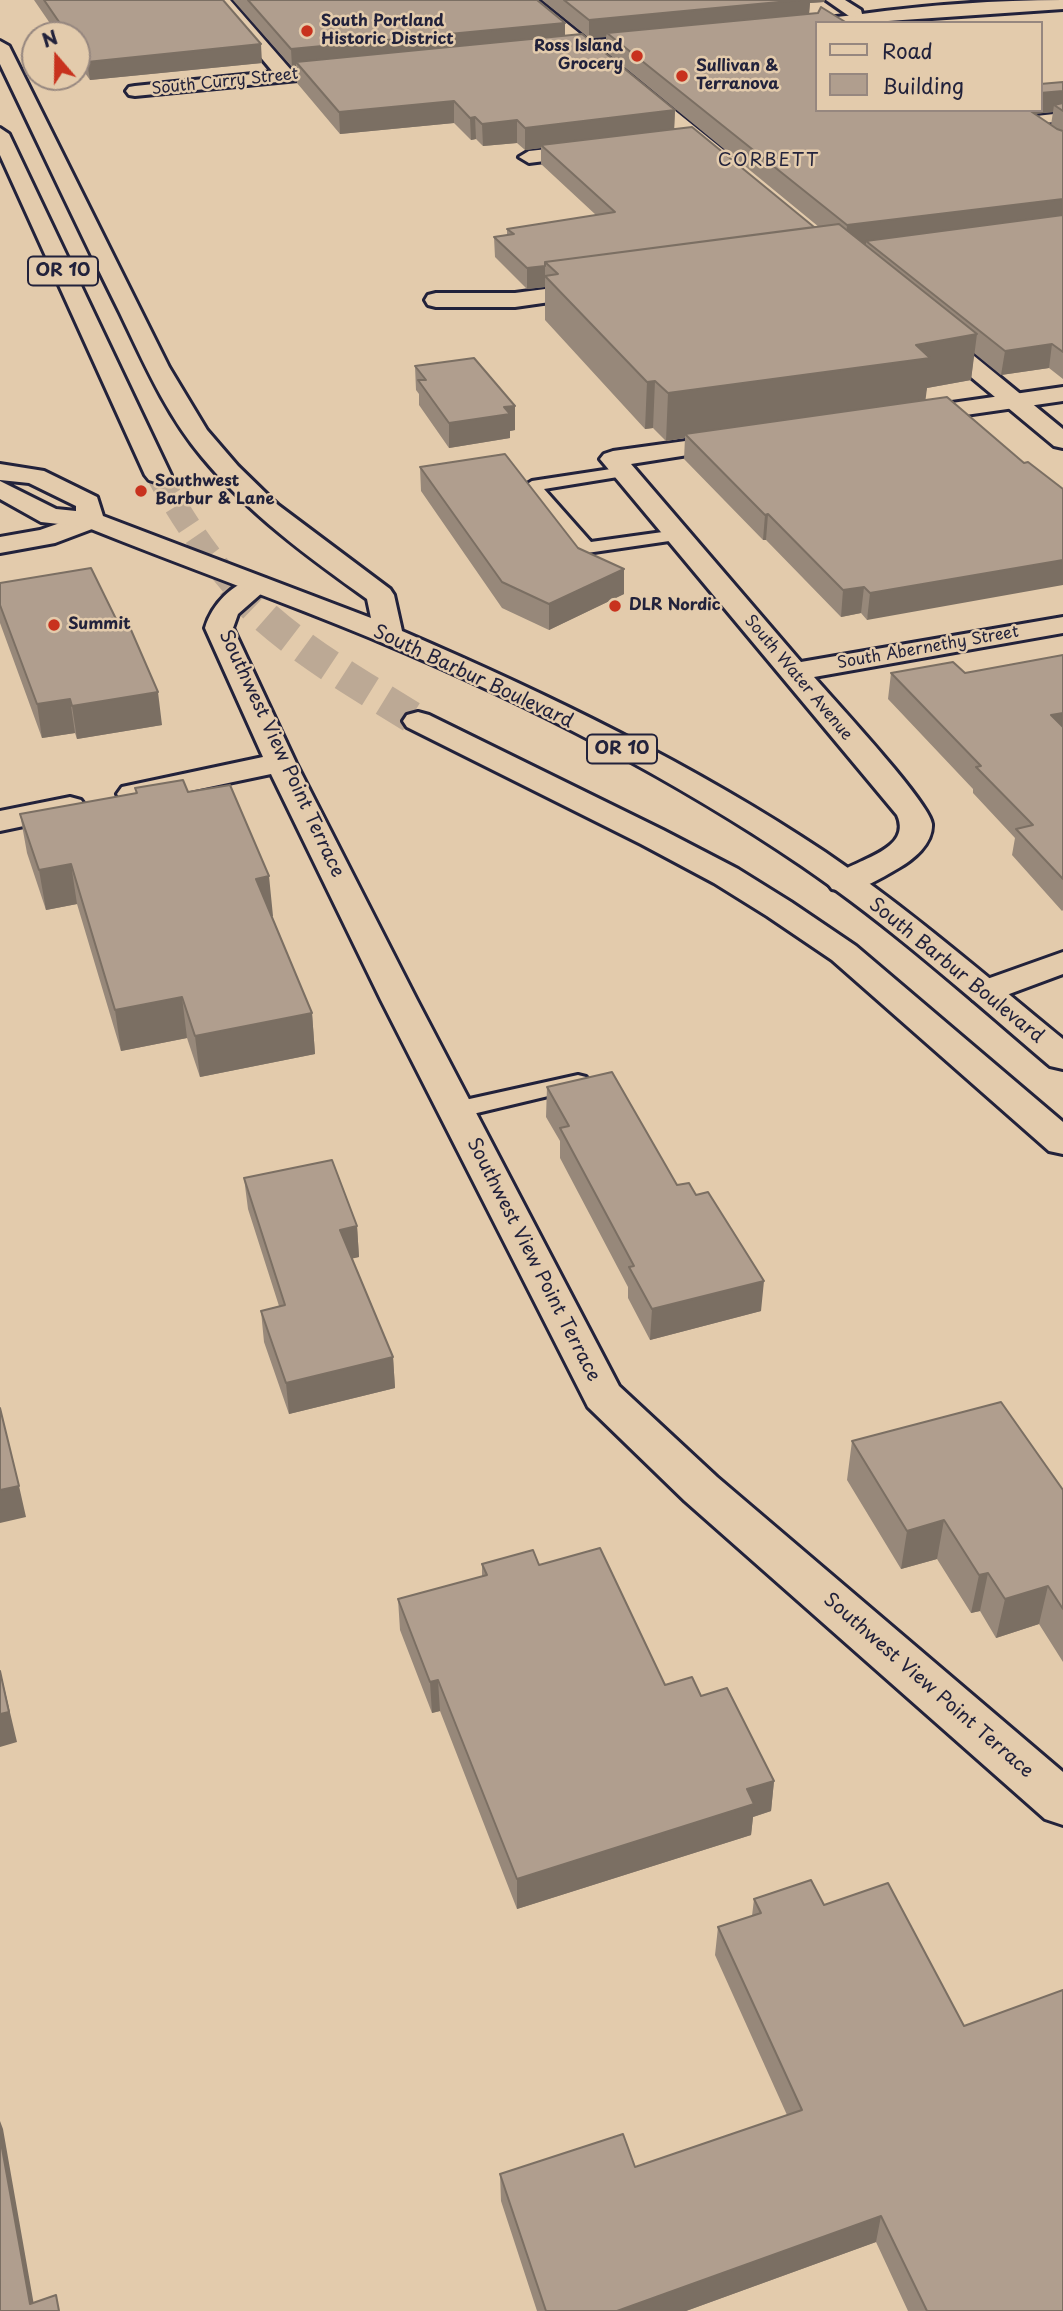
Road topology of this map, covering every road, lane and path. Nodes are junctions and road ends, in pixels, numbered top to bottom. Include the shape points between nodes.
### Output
1 (221, 0) edge
2 (528, 0) edge
3 (834, 0) edge
4 (1011, 3) edge
5 (1063, 4) edge
6 (863, 18) edge
7 (841, 21) edge
8 (672, 38) edge
9 (0, 46) edge
10 (586, 46) junction
11 (526, 52) edge
12 (366, 68) edge
13 (286, 76) junction
14 (135, 91) dead end
15 (1013, 112) edge
16 (1063, 117) edge
17 (1027, 121) junction
18 (0, 134) edge
19 (1051, 136) edge
20 (697, 138) junction
21 (671, 141) edge
22 (606, 148) edge
23 (529, 157) edge
24 (741, 175) edge
25 (625, 286) edge
26 (436, 300) dead end
27 (912, 316) edge
28 (1063, 394) edge
29 (1013, 401) junction
30 (887, 419) edge
31 (753, 439) edge
32 (1063, 441) edge
33 (619, 465) junction
34 (0, 472) edge
35 (158, 475) tunnel mouth
36 (0, 489) edge
37 (91, 520) junction
38 (677, 535) junction
39 (0, 545) edge
40 (257, 585) junction
41 (1063, 625) edge
42 (389, 636) junction
43 (793, 672) junction
44 (418, 721) tunnel mouth
45 (281, 763) junction
46 (0, 821) edge
47 (844, 882) junction
48 (1063, 962) edge
49 (985, 992) junction
50 (1063, 1058) edge
51 (600, 1077) edge
52 (456, 1110) junction
53 (1063, 1142) edge
54 (1063, 1803) edge

1 - 13 street
2 - 10 street
3 - 6 street
4 - 5 street
4 - 6 street
6 - 7 street
8 - 10 street
9 - 42 street, OR 10 via 123,298 191,425 233,476 300,538 380,595
10 - 11 street
10 - 20 street
12 - 13 street, South Curry Street
13 - 14 street, South Curry Street
15 - 17 street
16 - 17 lane
17 - 19 street
18 - 35 street, OR 10
20 - 21 street
20 - 24 street
22 - 23 street
25 - 26 street via 515,300
27 - 29 street
28 - 29 street
29 - 30 street
29 - 32 street
31 - 33 street
33 - 38 street, South Water Avenue
33 - 38 lane via 532,486 587,548
34 - 37 street via 35,476 88,502
36 - 37 street, South Barbur Boulevard via 50,516
37 - 39 street via 46,537
37 - 40 street, South Barbur Boulevard
38 - 43 street, South Water Avenue
40 - 42 street, South Barbur Boulevard
40 - 45 street, Southwest View Point Terrace via 229,606 219,628
41 - 43 street, South Abernethy Street
42 - 47 street, South Barbur Boulevard / OR 10 via 510,691 646,762 776,835
43 - 47 street, South Water Avenue via 916,820 915,834 890,862
44 - 53 street via 652,836 779,909 844,953
45 - 46 street
45 - 52 street, Southwest View Point Terrace
47 - 49 street, South Barbur Boulevard / OR 10
48 - 49 street
49 - 50 street, South Barbur Boulevard / OR 10
51 - 52 lane
52 - 54 street, Southwest View Point Terrace via 603,1396 701,1489

